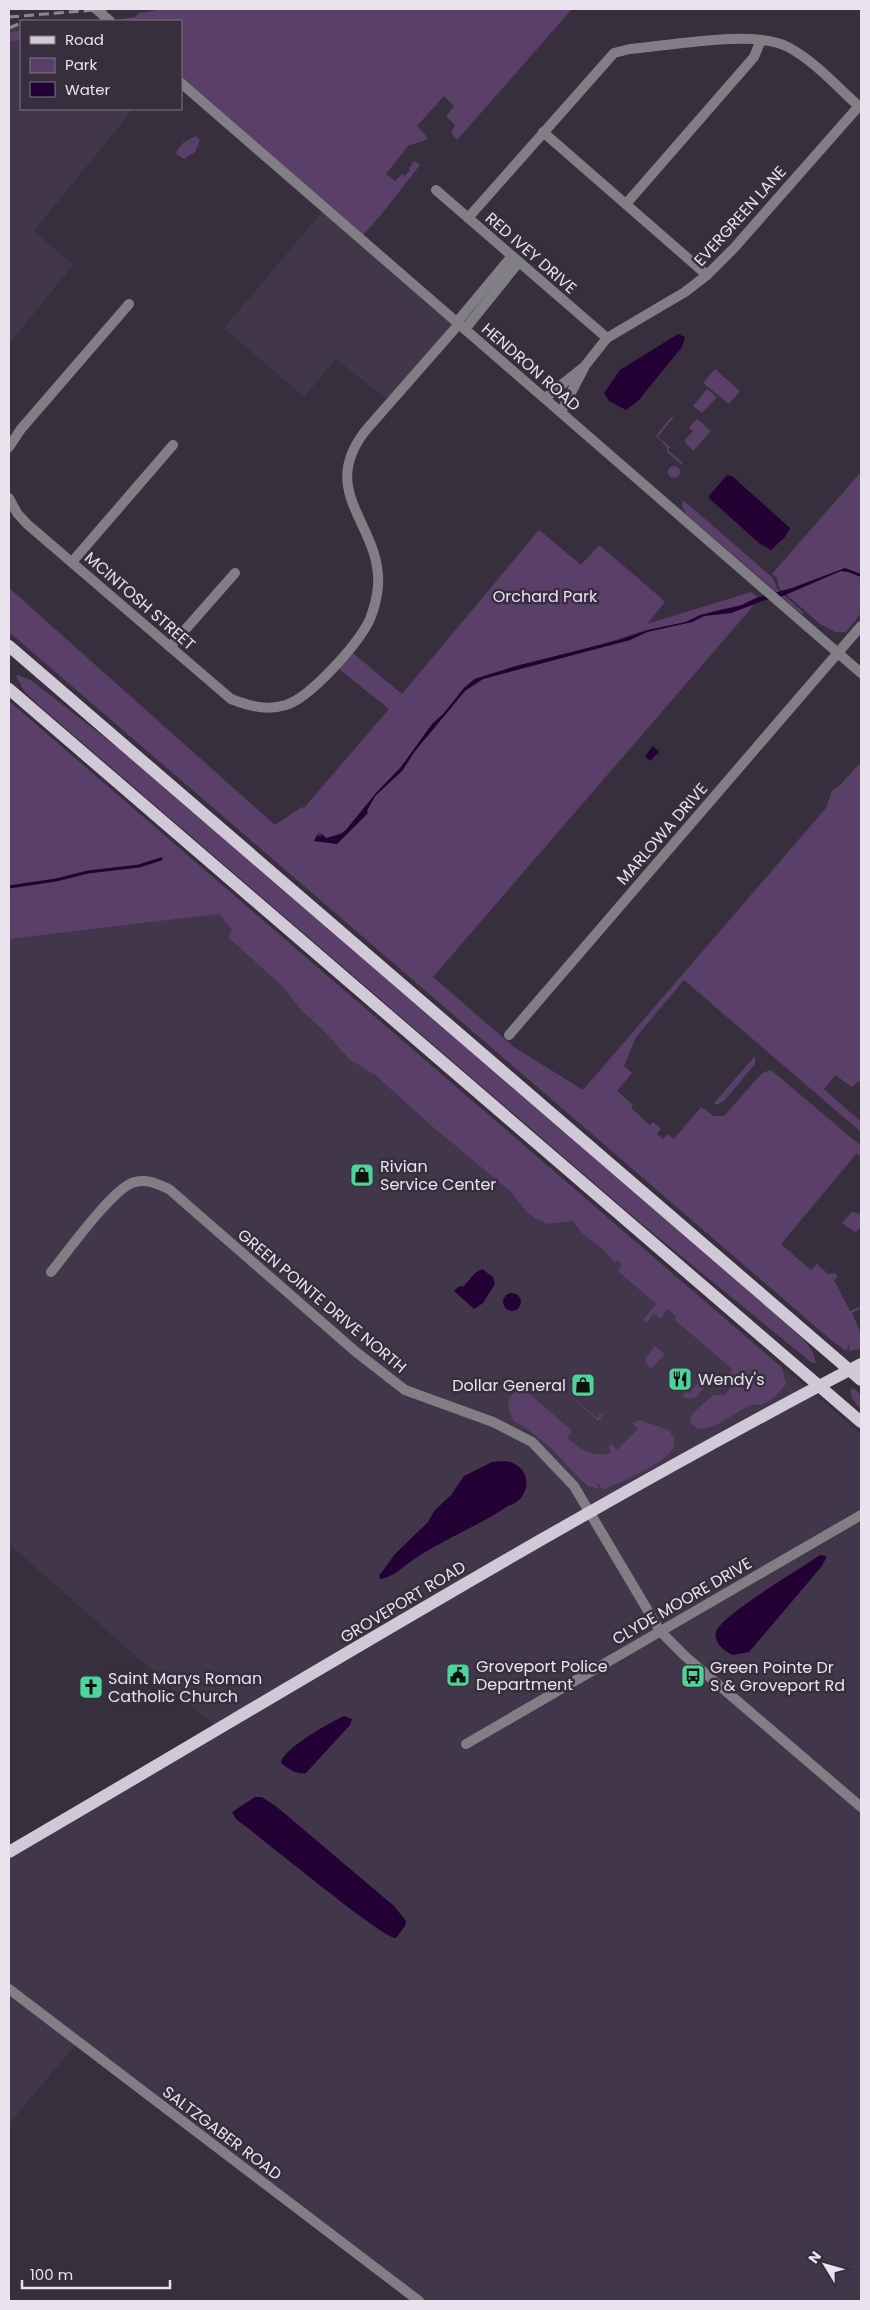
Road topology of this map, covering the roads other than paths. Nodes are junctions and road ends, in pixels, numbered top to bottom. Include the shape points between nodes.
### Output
1 (96, 9) edge
2 (109, 20) edge
3 (761, 40) junction
4 (182, 84) edge
5 (860, 107) edge
6 (543, 132) junction
7 (436, 190) dead end
8 (626, 204) junction
9 (468, 218) junction
10 (515, 259) junction
11 (707, 275) junction
12 (129, 304) dead end
13 (460, 325) junction
14 (608, 338) junction
15 (584, 367) junction
16 (545, 398) junction
17 (561, 412) junction
18 (173, 445) dead end
19 (9, 447) edge
20 (9, 498) edge
21 (72, 562) junction
22 (235, 573) dead end
23 (861, 626) edge
24 (9, 646) edge
25 (170, 648) junction
26 (838, 653) junction
27 (861, 673) edge
28 (9, 689) edge
29 (509, 1035) dead end
30 (51, 1272) dead end
31 (855, 1367) edge
32 (861, 1380) edge
33 (818, 1386) junction
34 (861, 1422) edge
35 (588, 1512) junction
36 (861, 1514) edge
37 (660, 1631) junction
38 (466, 1744) dead end
39 (861, 1807) edge
40 (9, 1852) edge
41 (9, 1989) edge
42 (418, 2301) edge

1 - 2 street
3 - 5 street via 787,46
3 - 6 street via 742,38 614,53
3 - 8 street via 754,56
4 - 13 street, HENDRON ROAD
5 - 11 street, EVERGREEN LANE
6 - 8 street
6 - 9 street
7 - 9 street, RED IVEY DRIVE
8 - 11 street
9 - 10 street, RED IVEY DRIVE
10 - 13 street
10 - 14 street, RED IVEY DRIVE
11 - 14 street, EVERGREEN LANE via 685,292
12 - 19 street
13 - 16 street, HENDRON ROAD
13 - 25 street, MCINTOSH STREET via 352,448 347,464 348,492 378,572 377,597 362,633 306,695 284,706 264,708 231,699
14 - 15 street, EVERGREEN LANE
15 - 16 street, EVERGREEN LANE
15 - 17 street, EVERGREEN LANE
16 - 17 street, HENDRON ROAD
17 - 26 street, HENDRON ROAD
18 - 21 street
20 - 21 street, MCINTOSH STREET via 27,524
21 - 25 street, MCINTOSH STREET
22 - 25 street
23 - 26 street, MARLOWA DRIVE
24 - 31 main road
26 - 27 street, HENDRON ROAD
26 - 29 street, MARLOWA DRIVE
28 - 33 main road
30 - 35 street, GREEN POINTE DRIVE NORTH via 113,1196 133,1182 152,1181 168,1189 356,1352 405,1390 486,1419 532,1442 574,1486
31 - 32 main road
31 - 33 main road, GROVEPORT ROAD
33 - 34 main road
33 - 35 main road, GROVEPORT ROAD
35 - 37 street, GREEN POINTE DRIVE NORTH
35 - 40 main road, GROVEPORT ROAD
36 - 37 street, CLYDE MOORE DRIVE
37 - 38 street, CLYDE MOORE DRIVE
37 - 39 street, GREEN POINTE DRIVE NORTH
41 - 42 street, SALTZGABER ROAD

